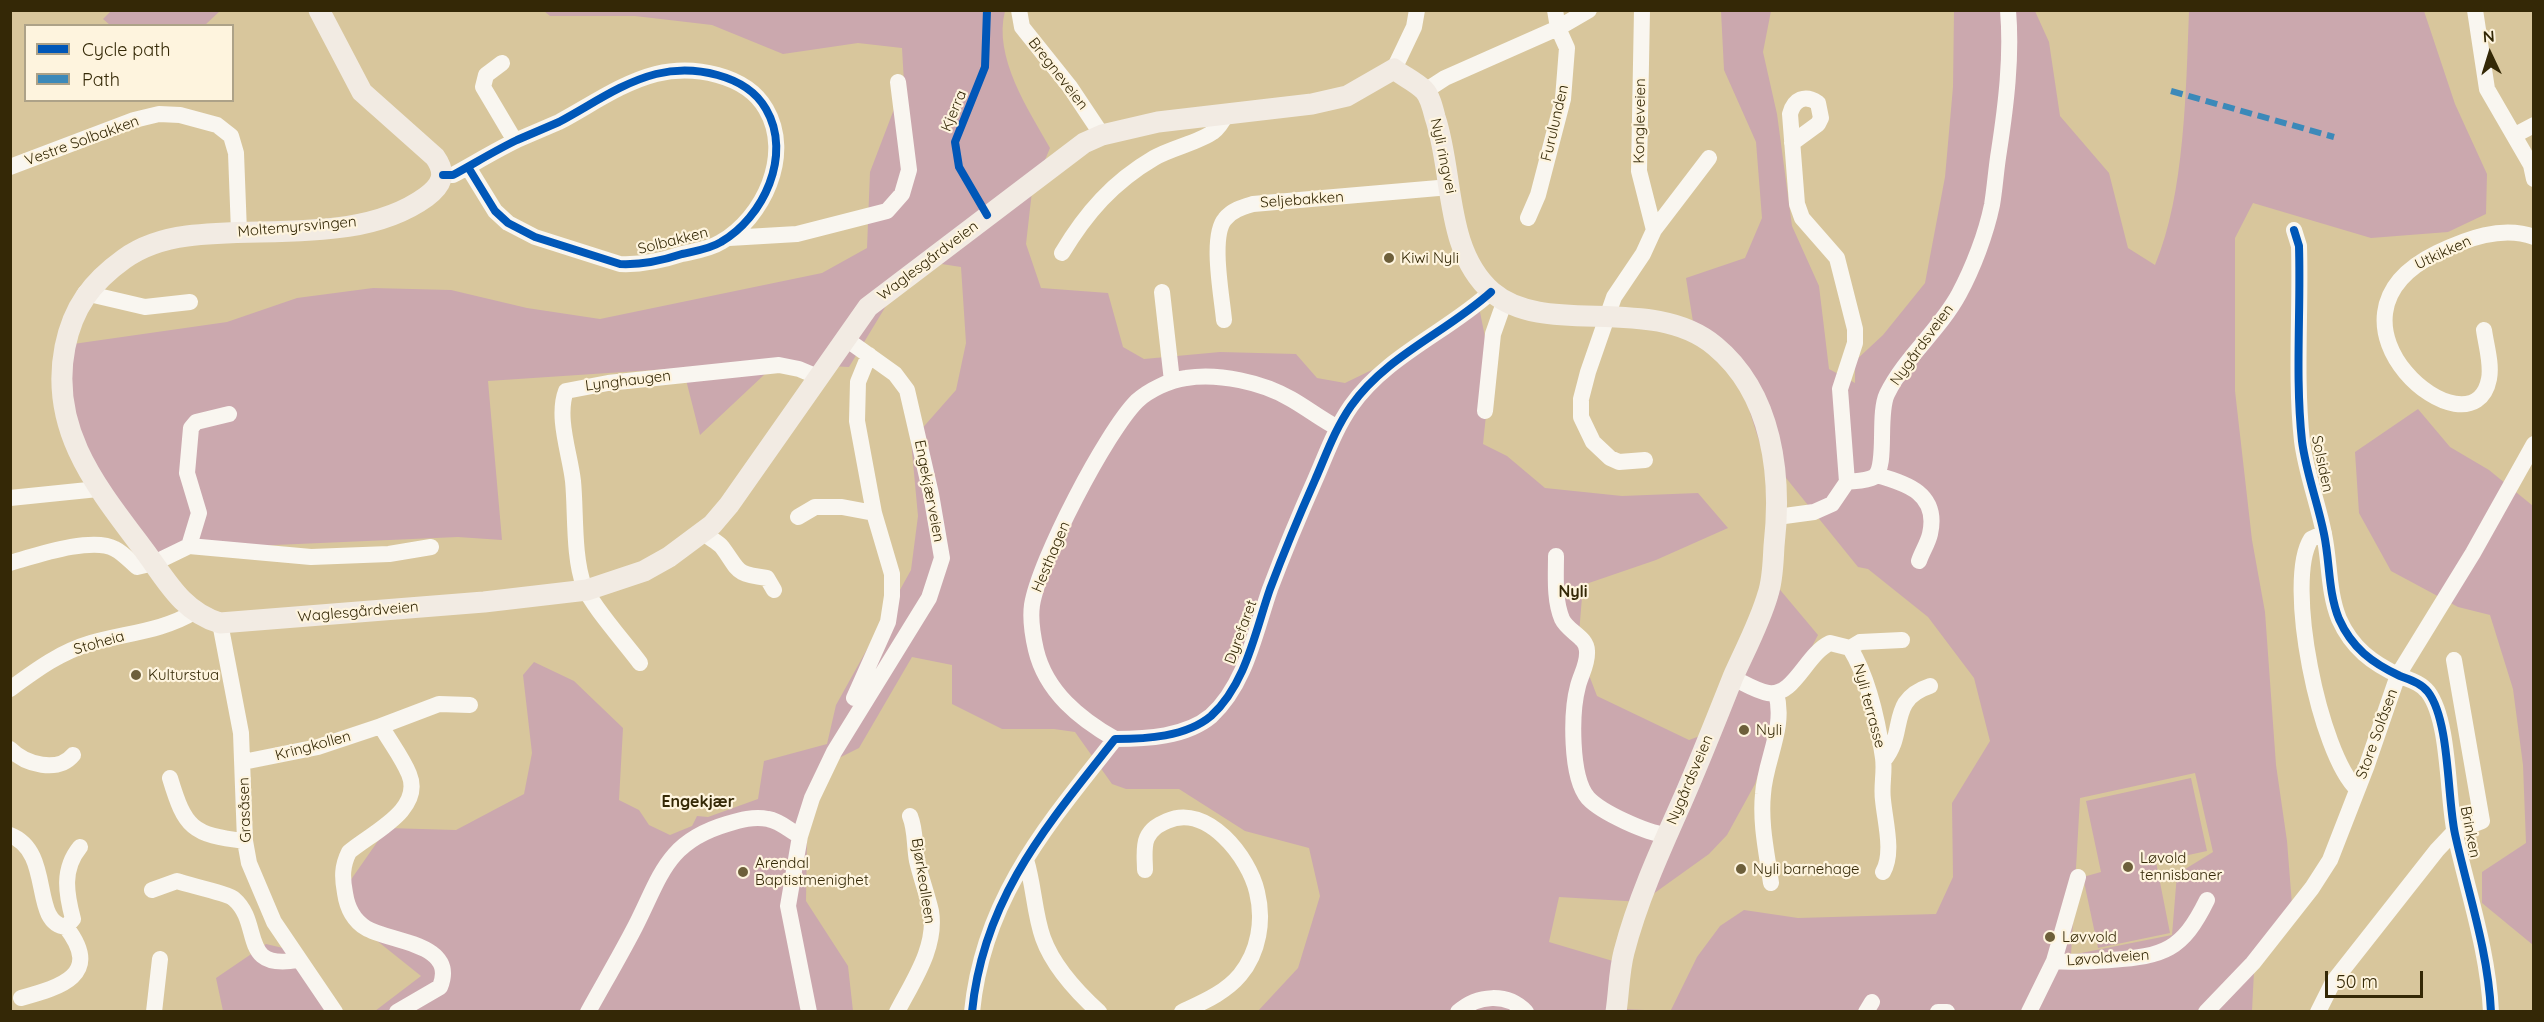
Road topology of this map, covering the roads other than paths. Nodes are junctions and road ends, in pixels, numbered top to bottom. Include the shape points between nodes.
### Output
1 (319, 10) edge
2 (1019, 10) edge
3 (1417, 10) edge
4 (1555, 10) edge
5 (1590, 10) edge
6 (1642, 10) edge
7 (2008, 10) edge
8 (2475, 10) edge
9 (1557, 28) junction
10 (502, 63) dead end
11 (1394, 69) junction
12 (898, 81) dead end
13 (1425, 91) junction
14 (1227, 113) junction
15 (2534, 125) edge
16 (1102, 135) junction
17 (2515, 135) junction
18 (515, 141) junction
19 (1792, 143) dead end
20 (1709, 158) dead end
21 (10, 167) edge
22 (468, 167) junction
23 (443, 175) junction
24 (2534, 179) edge
25 (1450, 187) junction
26 (1527, 218) dead end
27 (1654, 230) junction
28 (2294, 230) dead end
29 (239, 232) junction
30 (2533, 236) edge
31 (729, 238) junction
32 (1062, 253) dead end
33 (1162, 292) dead end
34 (86, 293) junction
35 (1498, 296) junction
36 (190, 302) dead end
37 (1600, 316) junction
38 (1224, 320) dead end
39 (2484, 330) dead end
40 (846, 339) junction
41 (869, 355) junction
42 (818, 377) junction
43 (1172, 381) junction
44 (1485, 411) dead end
45 (229, 414) dead end
46 (1338, 428) junction
47 (2534, 444) edge
48 (1645, 460) dead end
49 (1876, 475) junction
50 (1847, 482) junction
51 (98, 489) junction
52 (10, 498) edge
53 (874, 513) junction
54 (1777, 517) junction
55 (798, 518) dead end
56 (703, 532) junction
57 (2324, 534) junction
58 (189, 546) junction
59 (431, 547) dead end
60 (1556, 556) dead end
61 (1918, 561) dead end
62 (10, 562) edge
63 (154, 563) junction
64 (587, 590) junction
65 (774, 590) dead end
66 (194, 612) junction
67 (220, 623) junction
68 (1902, 639) dead end
69 (1850, 648) junction
70 (2454, 660) dead end
71 (640, 663) dead end
72 (2398, 675) junction
73 (1733, 678) junction
74 (1930, 686) dead end
75 (10, 689) edge
76 (1776, 693) junction
77 (470, 705) dead end
78 (381, 726) junction
79 (1115, 739) junction
80 (10, 749) edge
81 (834, 752) junction
82 (73, 754) dead end
83 (1884, 760) junction
84 (243, 762) junction
85 (170, 778) dead end
86 (2357, 789) junction
87 (910, 816) dead end
88 (2454, 831) junction
89 (10, 835) edge
90 (1666, 835) junction
91 (800, 836) junction
92 (245, 841) junction
93 (80, 846) dead end
94 (1026, 860) junction
95 (1145, 870) dead end
96 (1883, 872) dead end
97 (2078, 877) dead end
98 (1771, 883) dead end
99 (152, 890) dead end
100 (2207, 900) dead end
101 (66, 927) junction
102 (160, 959) dead end
103 (298, 960) junction
104 (2054, 961) junction
105 (21, 998) dead end
106 (154, 1011) edge
107 (335, 1011) edge
108 (397, 1011) edge
109 (588, 1011) edge
110 (808, 1011) edge
111 (897, 1011) edge
112 (972, 1011) edge
113 (1099, 1011) edge
114 (1182, 1011) edge
115 (1458, 1011) edge
116 (1526, 1011) edge
117 (1616, 1011) edge
118 (1938, 1011) edge
119 (1947, 1011) edge
120 (2029, 1011) edge
121 (2206, 1011) edge
122 (2318, 1011) edge
123 (2491, 1011) edge

1 - 23 main road via 362,92 435,157
2 - 16 street, Bregneveien via 1022,27
3 - 11 street via 1414,27
4 - 9 street, Furulunden
5 - 9 street
6 - 27 street, Kongleveien via 1640,171
7 - 49 street, Nygårdsveien via 2007,94 1992,205 1959,294 1887,393 1881,416 1882,460
8 - 17 street via 2487,89
9 - 13 street via 1496,53
9 - 26 street, Furulunden via 1567,48 1563,99 1538,195
10 - 18 street via 486,75 483,87
11 - 13 main road
11 - 14 main road, Waglesgårdveien via 1347,96 1312,104
12 - 31 street, Solbakken via 909,170 902,194 887,211 797,234
13 - 25 main road, Nyli ringvei via 1440,130
14 - 16 main road, Waglesgårdveien via 1158,122
14 - 32 street via 1213,132 1151,159 1098,201 1081,220
15 - 17 street
16 - 40 main road, Waglesgårdveien via 1024,185 891,287 868,307
17 - 24 street
18 - 22 street, Solbakken
18 - 31 street, Solbakken via 656,74 700,71 740,85 766,108 776,152 765,196 748,221
19 - 50 street via 1797,204 1803,218 1837,258 1855,329 1856,343 1840,389
20 - 27 street
21 - 29 street, Vestre Solbakken via 159,114 217,124 231,136 236,153
22 - 23 street, Solbakken via 453,175
22 - 31 street, Solbakken via 495,211 508,223 535,237 620,264 653,263
23 - 29 main road, Moltemyrsvingen via 438,188 416,204 383,218 322,228
25 - 35 main road, Nyli ringvei via 1464,254 1470,267
25 - 38 street, Seljebakken via 1253,204 1233,212 1220,228 1218,242
27 - 37 street via 1643,254
28 - 57 street, Solsiden via 2299,246 2303,444
29 - 34 main road, Moltemyrsvingen via 162,240 106,272
30 - 39 street, Utkikken via 2499,233 2471,238 2411,268 2390,292 2385,307 2394,354 2413,381 2438,400 2463,405 2485,392 2490,368
33 - 43 street
34 - 36 street via 145,307
34 - 51 main road, Moltemyrsvingen via 69,329 61,379 63,412
35 - 37 main road via 1536,311
35 - 44 street
35 - 46 street, Dyrefaret via 1397,360 1370,384
37 - 48 street via 1581,399 1581,417 1593,442 1610,458 1619,462
37 - 54 main road, Nygårdsveien via 1638,317 1684,327 1717,348 1742,373 1757,402 1772,451
40 - 41 street, Engekjærveien
40 - 42 main road, Waglesgårdveien
41 - 53 street via 858,382 856,406
41 - 81 street, Engekjærveien via 895,374 907,390 932,494 942,558 929,598
42 - 56 main road, Waglesgårdveien via 750,478
42 - 64 street, Lynghaugen via 779,365 567,391 563,400 575,530
43 - 46 street, Hesthagen via 1207,376 1264,388 1289,398
43 - 79 street, Hesthagen via 1138,399 1115,428 1066,520 1031,607 1036,651 1053,688 1085,719
45 - 58 street via 191,428 187,473 199,513
46 - 79 street, Dyrefaret via 1291,536 1247,659 1223,701 1210,716 1192,727 1165,736
47 - 72 street, Store Solåsen
49 - 50 street
49 - 61 street via 1911,485 1925,500 1930,513 1930,535
50 - 54 street via 1832,504 1814,512
51 - 52 street
51 - 63 main road, Waglesgårdveien
53 - 55 street via 815,507
53 - 81 street, Engekjærveien via 889,563 892,596 888,622 863,683 840,725
54 - 73 main road, Nygårdsveien via 1768,595
56 - 64 main road, Waglesgårdveien via 644,571
56 - 65 street via 721,545 735,568 746,575 767,578
57 - 72 street, Solsiden via 2333,600 2340,619 2362,654
57 - 86 street via 2311,539 2302,562 2308,657 2320,713 2339,766
58 - 59 street via 311,557 389,554
58 - 63 street
60 - 90 street via 1562,618 1588,649 1573,726 1583,787 1588,797 1602,808
62 - 63 street via 62,549 100,545 116,549 136,567
63 - 66 main road, Waglesgårdveien via 171,590
64 - 67 main road, Waglesgårdveien
64 - 71 street
66 - 67 main road, Waglesgårdveien
66 - 75 street, Stoheia via 175,623 60,655
67 - 84 street, Grasåsen via 237,699
68 - 69 street via 1860,642
69 - 76 street, Nyli terrasse via 1830,643 1820,647 1791,685
69 - 83 street, Nyli terrasse via 1866,684
70 - 88 street, Brinken via 2483,817 2478,825
72 - 86 street, Store Solåsen
72 - 88 street, Brinken via 2420,684 2433,702 2444,737
73 - 76 street via 1766,693
73 - 90 main road, Nygårdsveien
74 - 83 street via 1914,691 1906,700 1890,753
76 - 98 street via 1780,716 1762,804
77 - 78 street, Kringkollen via 439,704
78 - 84 street, Kringkollen via 318,747
78 - 108 street via 411,778 409,800 396,818 349,852 342,877 346,899 356,919 367,929 419,945 437,959 440,987
79 - 94 street via 1046,826
80 - 82 street via 50,766 58,766
81 - 91 street, Engekjærveien via 812,798
83 - 96 street, Nyli terrasse via 1882,791 1888,856
84 - 92 street, Grasåsen
85 - 92 street via 180,813 189,824 207,834
86 - 121 street, Store Solåsen via 2330,860 2312,888 2253,963
87 - 111 street, Bjørkealleen via 931,913 931,933 926,956
88 - 122 street, Brinken via 2333,982
88 - 123 street, Brinken via 2484,951
89 - 101 street via 25,843 36,863 49,920
90 - 117 main road, Nygårdsveien via 1624,953
91 - 109 street via 768,819 753,818 689,839 660,875
91 - 110 street, Engekjærveien via 788,906
92 - 103 street, Grasåsen via 261,894
93 - 101 street via 68,867 67,891 74,919
94 - 112 street via 995,914
94 - 113 street via 1042,937 1054,961
95 - 114 street via 1145,841 1150,832 1174,817 1190,816 1209,824 1222,836 1248,868 1257,892 1259,933 1246,966 1225,989
97 - 104 street, Løvoldveien
99 - 103 street via 177,881 224,894 235,900 253,941 267,960 276,964
100 - 104 street, Løvoldveien via 2189,931 2159,954
101 - 105 street via 77,943 79,969 59,987
102 - 106 street
103 - 107 street, Grasåsen
104 - 120 street, Løvoldveien
115 - 116 street via 1471,1002 1500,998 1515,1002
118 - 119 street

